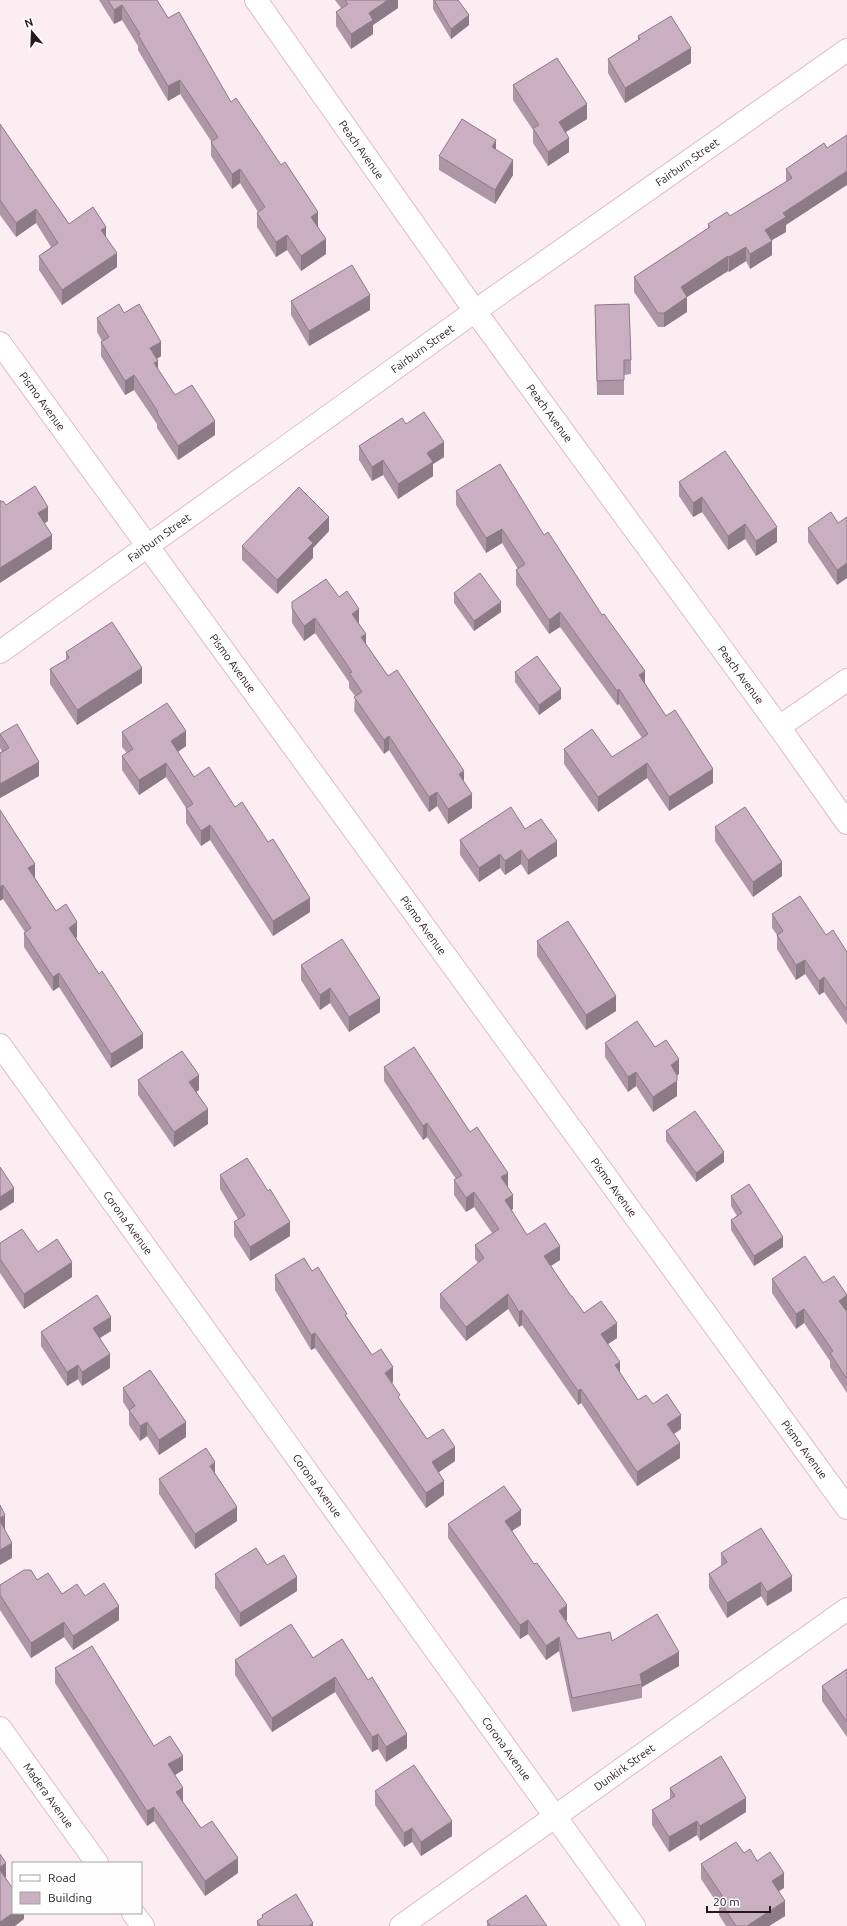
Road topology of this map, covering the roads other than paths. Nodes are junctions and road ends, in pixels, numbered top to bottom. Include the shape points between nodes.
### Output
1 (256, 0) edge
2 (847, 50) edge
3 (475, 311) junction
4 (0, 343) edge
5 (148, 547) junction
6 (0, 652) edge
7 (847, 680) edge
8 (779, 727) junction
9 (847, 823) edge
10 (0, 1045) edge
11 (847, 1508) edge
12 (847, 1608) edge
13 (0, 1728) edge
14 (556, 1816) junction
15 (96, 1862) edge
16 (134, 1914) edge
17 (142, 1926) edge
18 (401, 1926) edge
19 (634, 1926) edge

1 - 3 street, Peach Avenue
2 - 3 street, Fairburn Street
3 - 5 street, Fairburn Street
3 - 8 street, Peach Avenue
4 - 5 street, Pismo Avenue
5 - 6 street, Fairburn Street
5 - 11 street, Pismo Avenue
7 - 8 street
8 - 9 street, Peach Avenue
10 - 14 street, Corona Avenue
12 - 14 street, Dunkirk Street
13 - 15 street, Madera Avenue
14 - 18 street, Dunkirk Street
14 - 19 street, Corona Avenue
16 - 17 street

